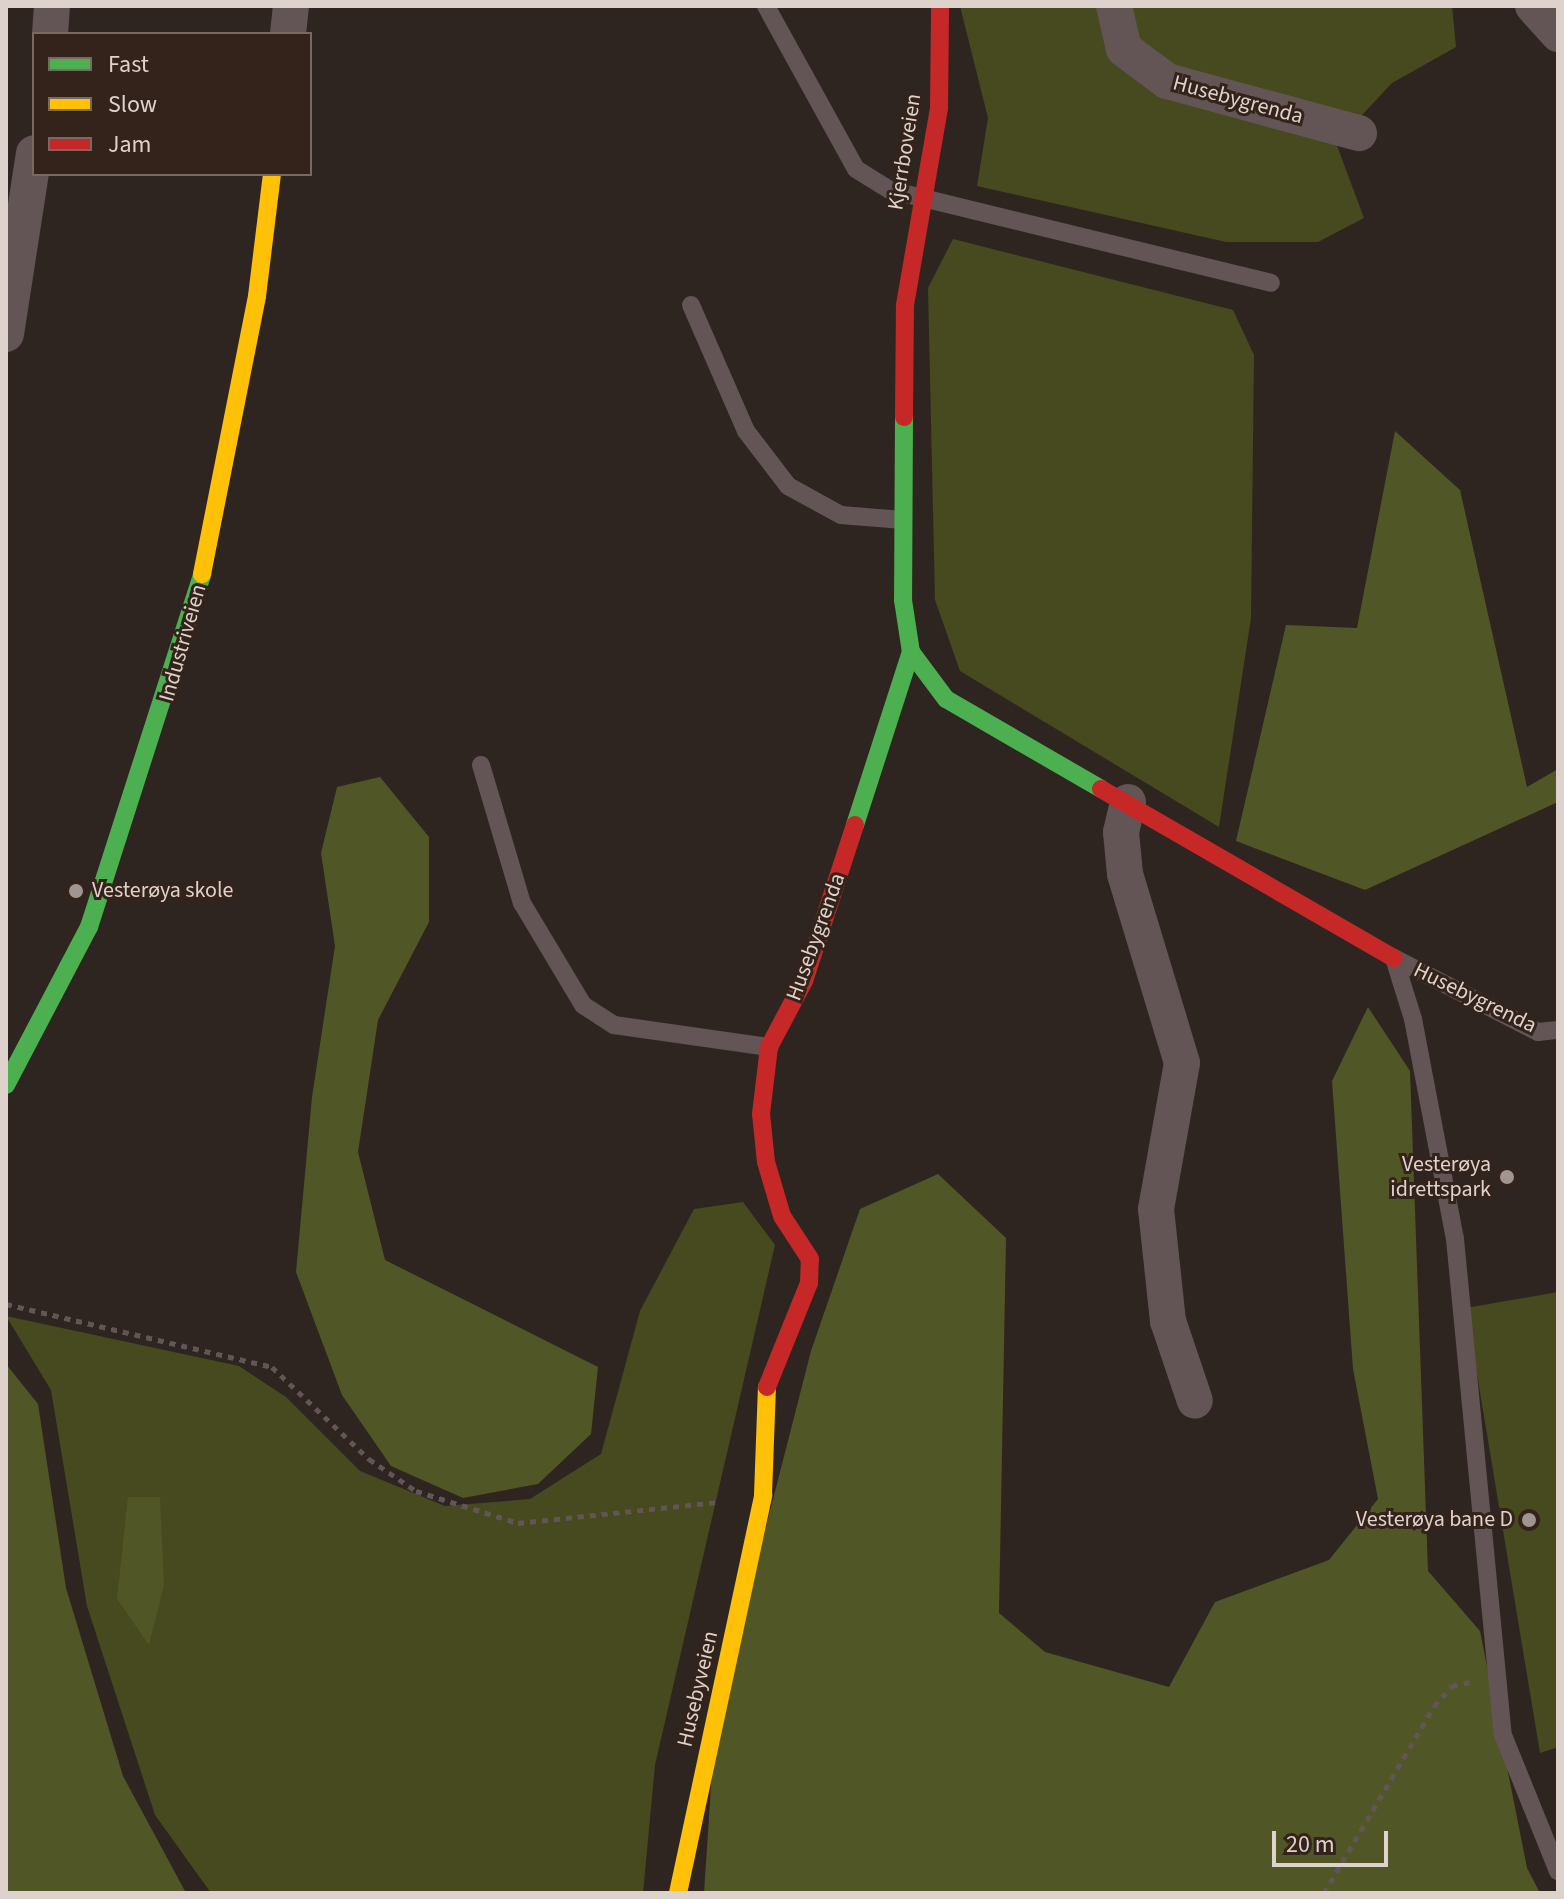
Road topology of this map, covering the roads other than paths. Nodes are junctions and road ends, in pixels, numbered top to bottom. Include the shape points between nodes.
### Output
1 (52, 6) edge
2 (291, 6) edge
3 (766, 6) edge
4 (940, 6) edge
5 (1114, 6) edge
6 (1533, 6) edge
7 (50, 32) edge
8 (288, 32) edge
9 (1558, 34) edge
10 (1359, 133) dead end
11 (32, 166) edge
12 (272, 176) edge
13 (923, 197) junction
14 (1271, 283) dead end
15 (691, 305) dead end
16 (905, 305) joint
17 (6, 334) edge
18 (906, 520) junction
19 (911, 652) junction
20 (481, 765) dead end
21 (1128, 802) junction
22 (1394, 958) junction
23 (1558, 1030) edge
24 (769, 1047) junction
25 (6, 1085) edge
26 (1195, 1401) dead end
27 (763, 1495) joint
28 (1558, 1871) edge
29 (678, 1893) edge

1 - 7 street
2 - 8 street
3 - 13 lane via 856,169 890,190
4 - 13 street, Kjerrboveien via 939,108
5 - 10 street, Husebygrenda via 1124,49 1167,81
6 - 9 street
11 - 17 street
12 - 25 street, Industriveien via 257,296 196,605 89,927
13 - 14 lane
13 - 16 street, Kjerrboveien
15 - 18 lane via 746,431 788,486 841,515
16 - 18 street, Husebygrenda
18 - 19 street, Husebygrenda via 903,600
19 - 21 street, Husebygrenda via 946,699
19 - 24 street, Husebygrenda via 804,981
20 - 24 lane via 522,903 583,1005 614,1025
21 - 22 street, Husebygrenda
21 - 26 street via 1121,832 1125,874 1182,1063 1156,1209 1168,1321
22 - 23 lane, Husebygrenda via 1538,1032
22 - 28 lane via 1413,1019 1455,1239 1503,1735
24 - 27 street, Husebygrenda via 761,1114 766,1162 782,1216 810,1259 809,1283 768,1371
27 - 29 street, Husebyveien

